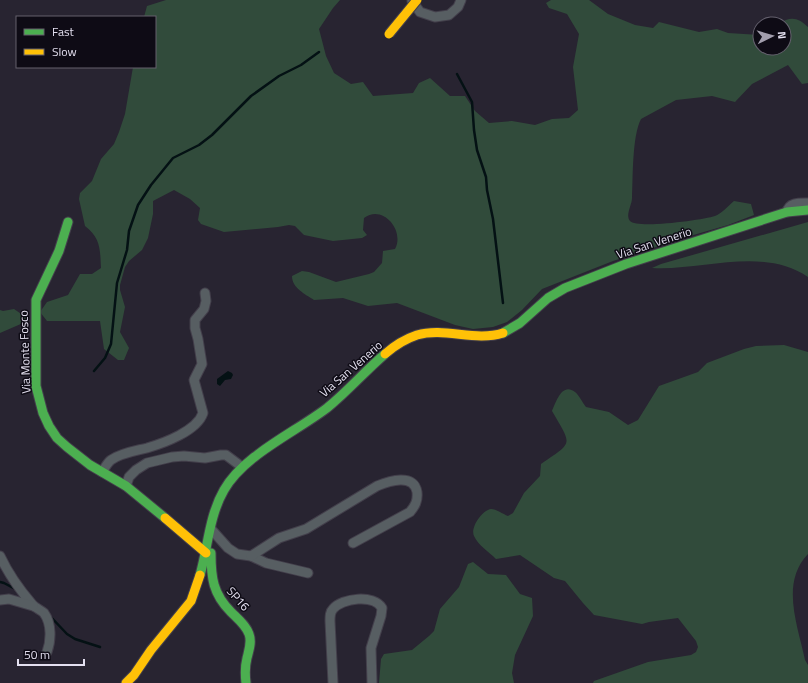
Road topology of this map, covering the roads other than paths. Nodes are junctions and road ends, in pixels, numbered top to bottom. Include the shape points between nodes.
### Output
1 (412, 0) edge
2 (417, 0) edge
3 (460, 0) edge
4 (389, 34) dead end
5 (808, 203) edge
6 (808, 210) edge
7 (787, 212) junction
8 (68, 222) dead end
9 (205, 293) dead end
10 (242, 467) junction
11 (102, 472) junction
12 (126, 486) junction
13 (211, 529) junction
14 (353, 543) dead end
15 (206, 553) junction
16 (0, 556) edge
17 (251, 556) junction
18 (308, 573) dead end
19 (0, 600) edge
20 (33, 606) junction
21 (47, 652) dead end
22 (126, 683) edge
23 (246, 683) edge
24 (333, 683) edge
25 (372, 683) edge

1 - 3 street via 420,12 435,17 449,15 458,7
2 - 4 main road, bridge
5 - 7 street via 792,205
6 - 7 main road, Via San Venerio
7 - 10 main road, Via San Venerio via 626,264 555,292 503,334 483,336 437,333 410,338 368,368 336,401
8 - 11 main road, Via Monte Fosco via 59,251 36,300 36,386 42,413 57,438
9 - 11 street via 204,309 195,320 202,364 194,380 202,417 184,432 166,441 112,459
10 - 12 street via 226,455 166,458 147,463 136,470 129,477
10 - 13 main road, Via San Venerio via 231,478 221,495
11 - 12 main road, Via Monte Fosco
12 - 15 main road, Via Monte Fosco
13 - 15 main road, Via San Venerio
13 - 17 street via 228,548 237,554
13 - 23 main road, SP16 / SP16 via 211,571 216,593 221,602 247,628 250,636
14 - 17 street via 410,512 418,499 413,483 409,480 389,481 377,486 306,529 279,538
15 - 22 main road, Via San Venerio via 191,601
16 - 20 street via 8,572
17 - 18 street via 266,563
19 - 20 street via 9,599
20 - 21 street via 44,613 48,620 50,643
24 - 25 street via 331,613 336,605 343,602 364,599 376,602 382,608 372,648

